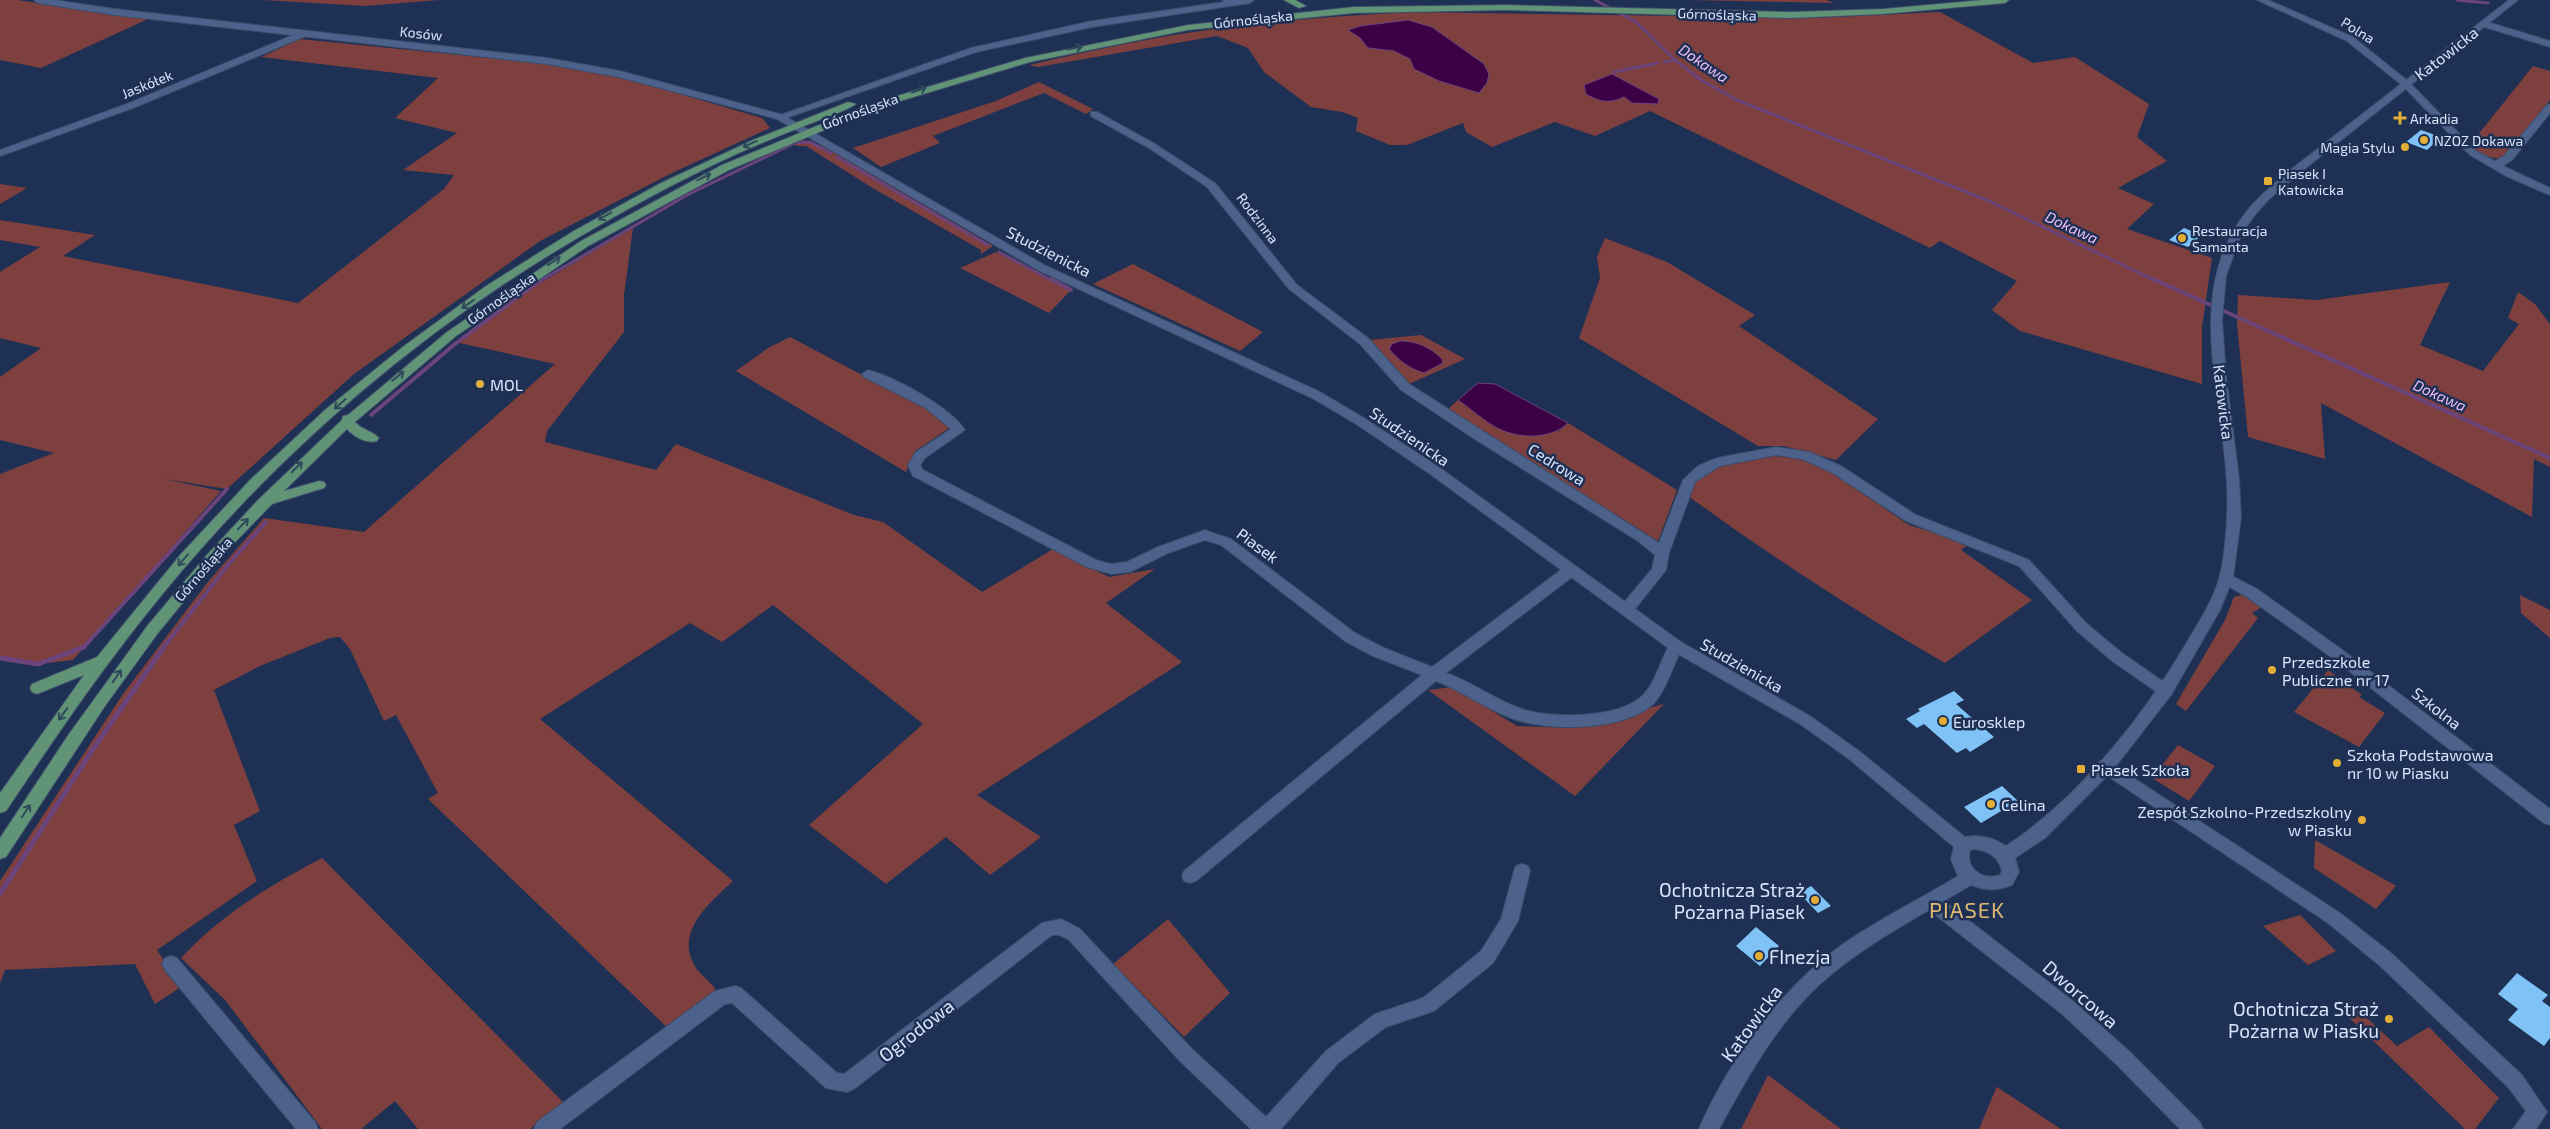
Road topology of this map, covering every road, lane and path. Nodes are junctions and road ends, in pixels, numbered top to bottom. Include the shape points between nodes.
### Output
1 (38, 0) edge
2 (1250, 0) edge
3 (1288, 0) edge
4 (1407, 0) edge
5 (1510, 0) edge
6 (1937, 0) edge
7 (2004, 0) edge
8 (2261, 0) edge
9 (2514, 0) edge
10 (1229, 1) edge
11 (1302, 6) junction
12 (2484, 24) junction
13 (1117, 31) dead end
14 (303, 34) junction
15 (1060, 43) dead end
16 (2550, 44) edge
17 (988, 61) dead end
18 (2406, 84) junction
19 (891, 90) dead end
20 (2550, 107) edge
21 (1094, 114) dead end
22 (780, 117) junction
23 (801, 128) junction
24 (0, 153) edge
25 (2492, 165) junction
26 (2550, 192) edge
27 (1381, 360) joint
28 (868, 374) dead end
29 (347, 419) junction
30 (372, 438) dead end
31 (319, 485) dead end
32 (263, 502) junction
33 (1662, 553) junction
34 (1571, 570) junction
35 (2226, 578) junction
36 (1626, 610) junction
37 (1676, 646) junction
38 (102, 661) junction
39 (1434, 674) junction
40 (37, 688) dead end
41 (2166, 692) junction
42 (2106, 766) junction
43 (0, 806) edge
44 (2550, 818) edge
45 (1963, 845) junction
46 (0, 852) edge
47 (2005, 855) junction
48 (1522, 871) dead end
49 (1190, 876) dead end
50 (1970, 876) junction
51 (1932, 902) junction
52 (171, 964) dead end
53 (308, 1129) edge
54 (544, 1129) edge
55 (1266, 1129) edge
56 (1709, 1129) edge
57 (2193, 1129) edge
58 (2523, 1129) edge

1 - 14 street, Kosów
2 - 10 street
3 - 11 main road
4 - 11 main road, Górnośląska
5 - 6 main road, Górnośląska via 1768,9
23 -> 7 main road, Górnośląska via 987,70 1071,49 1170,30 1266,17 1394,7 1478,6 1807,15 1917,10
8 - 18 street, Polna via 2350,39
9 - 12 street, Katowicka
10 - 22 street via 1092,24 974,50
11 - 13 main road, Górnośląska via 1201,17
12 - 16 street
12 - 18 street, Katowicka
14 - 22 street, Kosów via 591,68
14 - 24 street, Jaskółek via 130,106
15 - 17 main road
18 - 25 street, Polna via 2466,148
18 - 35 street, Katowicka via 2264,198 2236,235 2226,256 2217,297 2216,320 2233,479 2234,517
19 - 23 main road, Górnośląska
20 - 25 street via 2508,158
21 - 27 street, Rodzinna via 1212,185 1294,287 1364,341
22 - 23 street, Kosów
29 -> 23 main road, Górnośląska via 446,338 565,254 699,179
23 - 34 street, Studzienicka via 1042,268 1316,395 1434,471
23 -> 38 main road, Górnośląska via 692,170 600,219 523,266 426,334 294,444 186,557
25 - 26 street, Polna
27 - 33 street, Cedrowa via 1405,387
28 - 39 street, Piasek via 930,406 954,423 958,430 920,455 914,465 918,473 1092,564 1111,569 1130,567 1170,547 1205,535 1226,542 1337,629
29 - 30 main road via 353,429
32 -> 29 main road, Górnośląska
31 - 32 main road
46 -> 32 main road, Górnośląska via 126,663 201,570
33 - 36 street via 1658,570
33 - 41 street via 1689,480 1704,468 1717,462 1776,451 1805,456 1836,469 1911,518 2024,563 2074,619 2143,677
34 - 36 street, Studzienicka
34 - 39 street
35 - 41 street, Katowicka via 2213,610
35 - 44 street, Szkolna via 2336,653
36 - 37 street, Studzienicka
37 - 39 street, Piasek via 1648,701 1619,714 1580,720 1549,720 1518,714
37 - 45 street, Studzienicka via 1805,720 1854,755
38 - 40 main road
38 -> 43 main road, Górnośląska
39 - 49 street
41 - 42 street, Katowicka
42 - 47 street, Katowicka via 2039,834
42 - 58 street via 2334,918 2385,959 2516,1081 2538,1112
45 - 47 street via 1985,843
45 - 50 street via 1959,858
47 - 50 street via 2010,870 2003,882 1990,884
48 - 55 street, Ogrodowa via 1509,921 1487,957 1428,1005 1381,1020 1332,1057
50 - 51 street, Katowicka
51 - 56 street, Katowicka via 1864,940 1804,987 1768,1029 1735,1080
51 - 57 street, Dworcowa via 2068,1008
52 - 53 street
54 - 55 street, Ogrodowa via 721,997 735,994 832,1082 847,1083 1048,928 1061,927 1074,934 1186,1055

